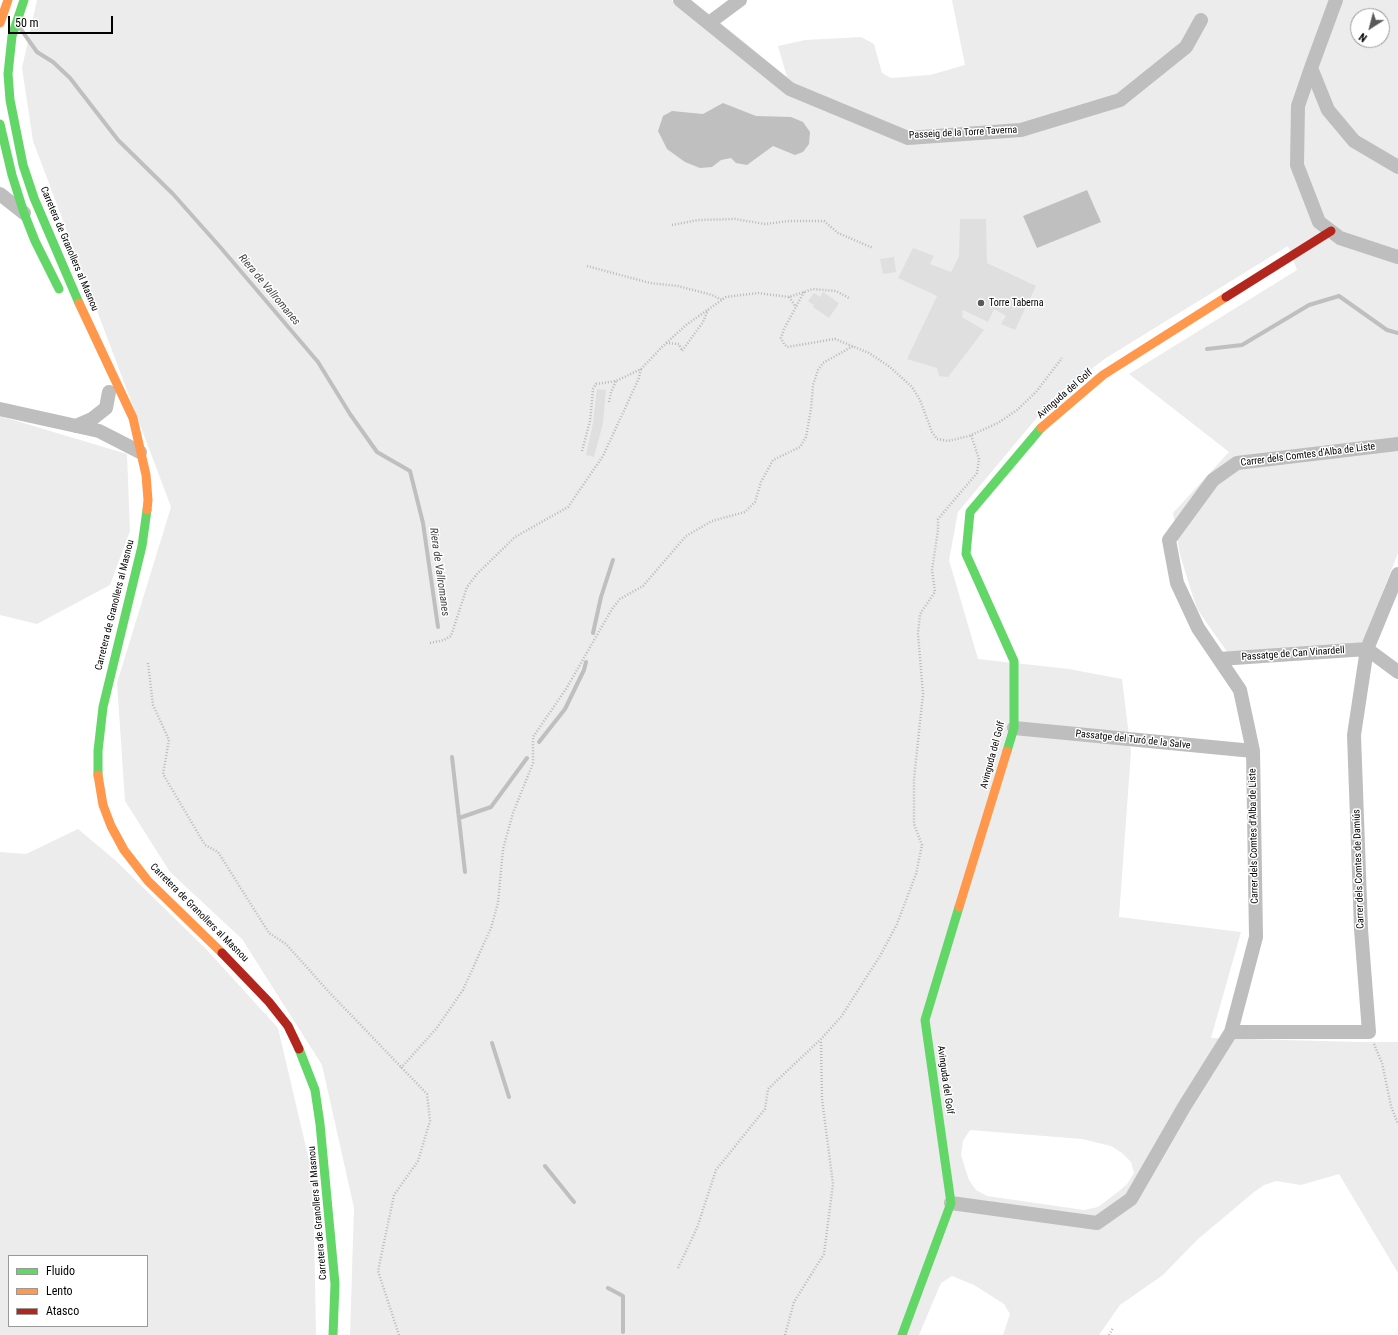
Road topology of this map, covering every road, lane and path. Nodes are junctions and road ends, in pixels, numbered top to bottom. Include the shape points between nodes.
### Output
1 (8, 0) edge
2 (24, 0) edge
3 (680, 0) edge
4 (740, 0) edge
5 (1336, 0) edge
6 (1200, 20) dead end
7 (0, 23) edge
8 (709, 23) junction
9 (1311, 68) junction
10 (0, 124) edge
11 (1398, 167) edge
12 (0, 194) edge
13 (34, 198) junction
14 (24, 213) junction
15 (672, 225) dead end
16 (1331, 231) junction
17 (35, 241) junction
18 (873, 248) dead end
19 (1398, 257) edge
20 (587, 266) dead end
21 (804, 292) junction
22 (789, 297) junction
23 (849, 298) dead end
24 (63, 299) dead end
25 (722, 300) junction
26 (796, 307) junction
27 (709, 310) junction
28 (666, 343) junction
29 (853, 346) junction
30 (1062, 358) dead end
31 (641, 368) junction
32 (616, 381) junction
33 (110, 394) dead end
34 (609, 402) dead end
35 (0, 409) edge
36 (124, 422) dead end
37 (76, 426) junction
38 (971, 435) junction
39 (1398, 444) edge
40 (582, 451) dead end
41 (140, 452) junction
42 (1398, 574) edge
43 (430, 643) dead end
44 (1367, 649) junction
45 (1219, 659) junction
46 (148, 663) dead end
47 (1398, 672) edge
48 (1014, 728) junction
49 (1253, 751) junction
50 (1231, 1032) junction
51 (1369, 1032) junction
52 (822, 1039) junction
53 (402, 1068) junction
54 (1398, 1124) edge
55 (951, 1203) junction
56 (678, 1268) dead end
57 (1113, 1328) dead end
58 (333, 1335) edge
59 (398, 1335) edge
60 (785, 1335) edge
61 (902, 1335) edge
62 (1109, 1335) edge

1 - 7 main road
2 - 13 main road, Carretera de Granollers al Masnou via 12,36 8,74 10,100
3 - 8 street, Passeig de la Torre Taverna
4 - 8 street
5 - 9 street
6 - 8 street, Passeig de la Torre Taverna via 1186,47 1120,100 1022,130 908,138 790,89
9 - 11 street via 1328,110 1354,141
9 - 16 street via 1298,106 1297,165 1319,222
10 - 14 main road
12 - 14 street
13 - 17 main road via 39,230
13 - 41 main road, Carretera de Granollers al Masnou via 133,418
14 - 17 main road
15 - 18 path via 698,220 735,219 765,224 824,221 838,233
16 - 19 street via 1340,238
16 - 48 main road, Avinguda del Golf via 1103,375 1046,423 970,512 966,554 1014,661
17 - 24 main road
20 - 25 path via 650,283 678,286
21 - 22 path
21 - 23 path via 813,289 836,291
21 - 26 path
22 - 25 path via 758,293 726,297
22 - 26 path
25 - 27 path
26 - 29 path via 781,338 787,347 835,339
27 - 28 path via 686,325
27 - 28 path via 682,351 679,344
28 - 31 path
29 - 38 path via 890,367 912,387 937,439 948,441
29 - 53 path via 823,363 818,370 813,385 806,437 800,447 773,460 761,482 755,502 745,512 712,521 686,536 643,586 620,599 612,609 566,689 533,737 533,762 512,813 503,849 498,903 491,928 477,960 463,990 436,1029
30 - 38 path via 1036,392 1017,410 998,423
31 - 32 path
31 - 43 path via 639,378 604,456 568,507 515,537 477,574 468,588 451,636
32 - 34 path via 610,392
32 - 40 path via 596,384 593,389 590,422
33 - 37 street via 106,408 92,419
35 - 37 street
36 - 41 main road, Carretera de Granollers al Masnou
37 - 41 street via 99,432
38 - 52 path via 979,459 977,473 938,519 932,570 935,592 920,614 918,634 923,694 914,786 914,824 922,845 916,874 898,924 880,956 841,1017
39 - 45 street, Carrer dels Comtes d'Alba de Liste via 1237,463 1213,480 1169,540 1177,583 1198,628
41 - 58 main road, Carretera de Granollers al Masnou via 146,475 148,500 145,528 102,707 98,774 103,805 124,850 148,880 269,1002 288,1026 297,1044 315,1090 320,1124 335,1284
42 - 44 street, Carrer dels Comtes de Damiús
44 - 45 street, Passatge de Can Vinardell
44 - 47 street
44 - 51 street, Carrer dels Comtes de Damiús via 1354,735 1361,929
45 - 49 street, Carrer dels Comtes d'Alba de Liste via 1240,690
46 - 53 path via 153,705 169,740 163,774 205,845 218,852 269,933 286,944
48 - 49 street, Passatge del Turó de la Salve
48 - 55 main road, Avinguda del Golf via 925,1020
49 - 50 street, Carrer dels Comtes d'Alba de Liste via 1256,937
50 - 51 street
50 - 55 street, Carrer dels Comtes d'Alba de Liste via 1131,1199 1097,1223
51 - 54 path via 1382,1063 1391,1106
52 - 56 path via 768,1089 765,1109 716,1170 696,1228
52 - 60 path via 822,1099 833,1184 824,1254 794,1302
53 - 59 path via 428,1094 430,1121 418,1161 394,1195 378,1270
55 - 61 main road, Avinguda del Golf
57 - 62 path

